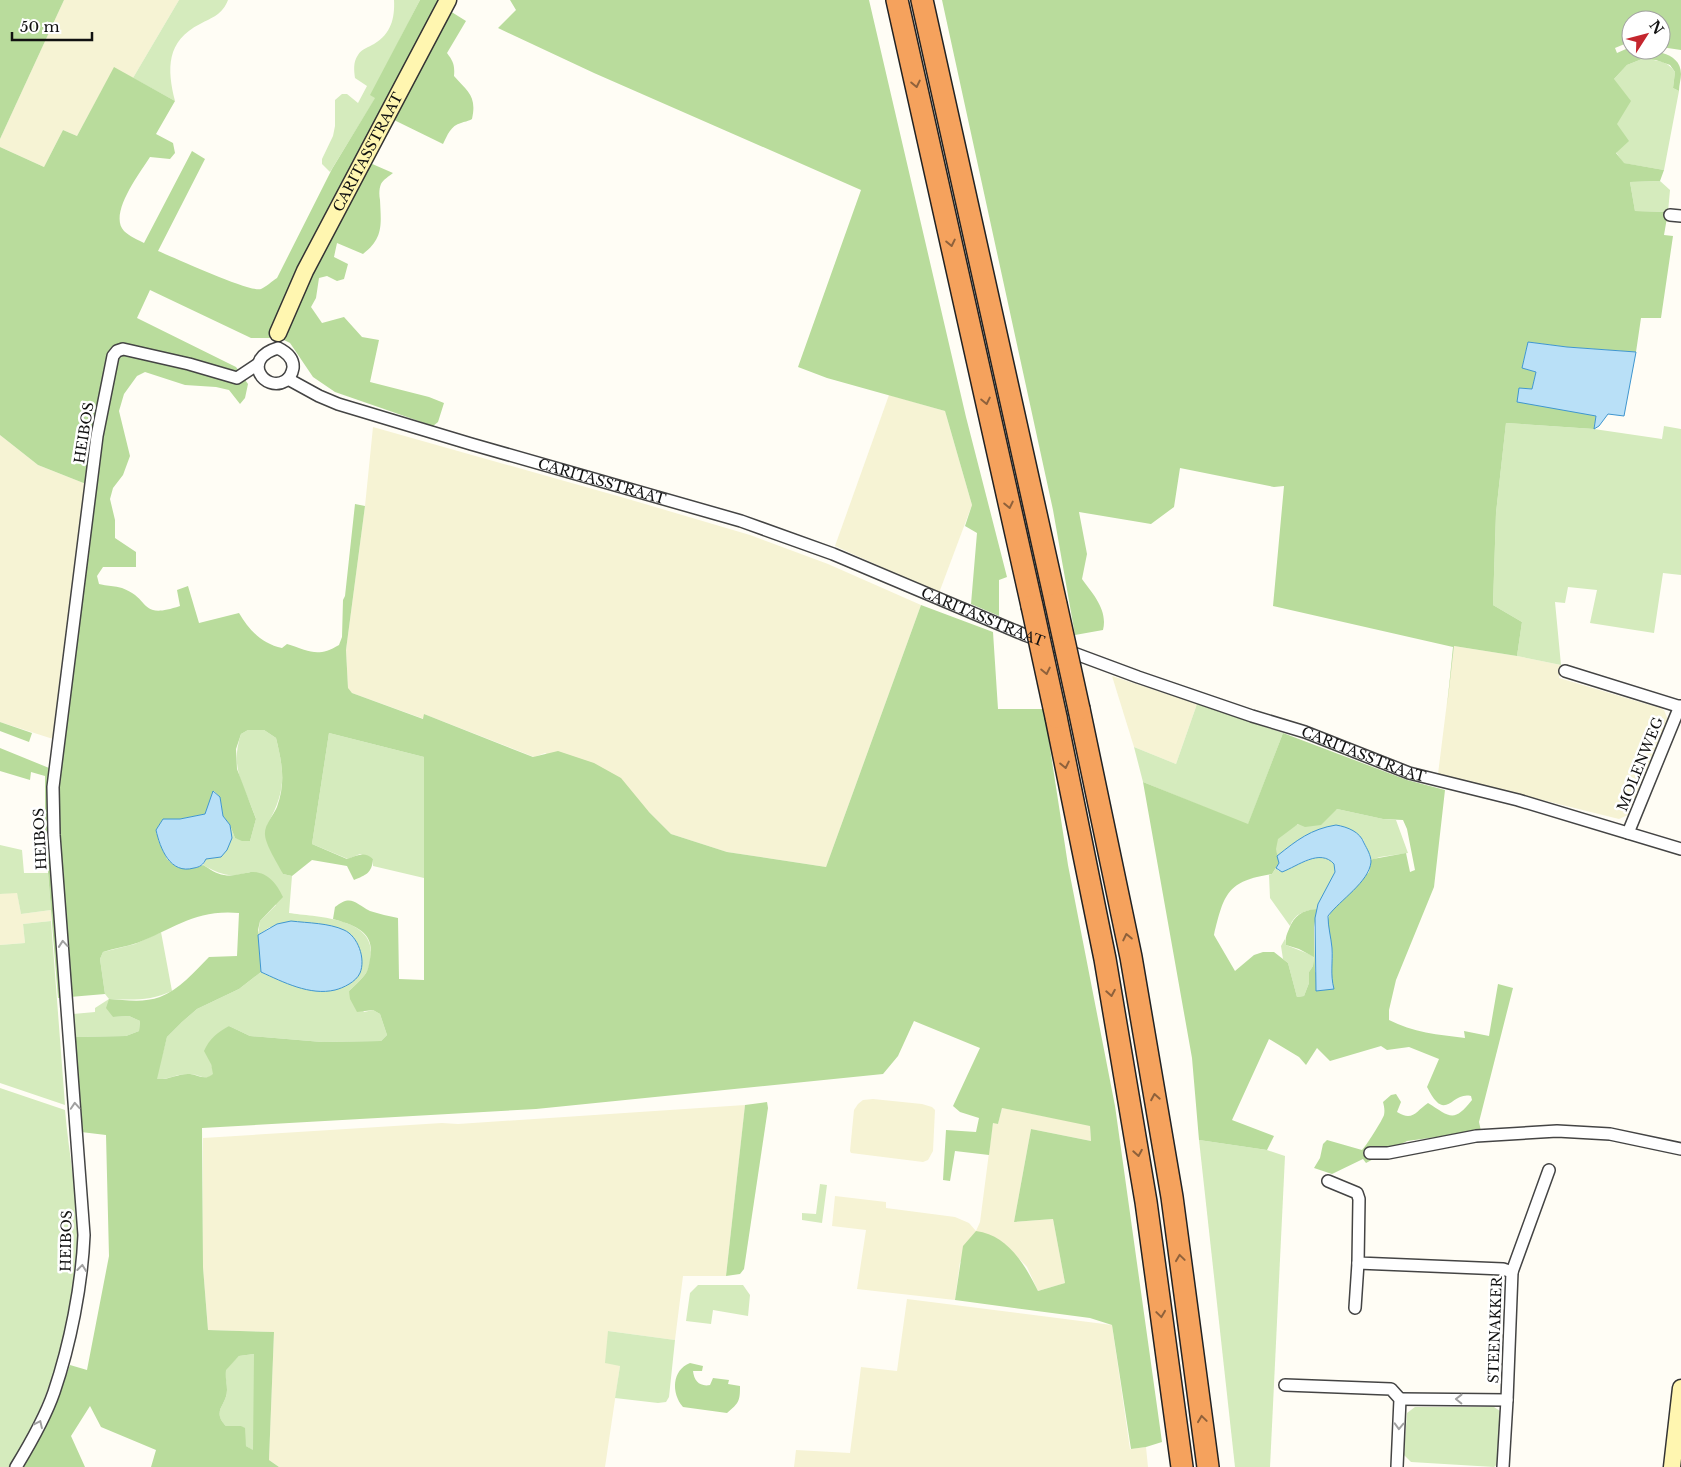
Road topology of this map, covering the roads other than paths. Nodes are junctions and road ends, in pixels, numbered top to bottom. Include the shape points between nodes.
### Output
1 (448, 0) edge
2 (885, 0) edge
3 (897, 0) edge
4 (922, 0) edge
5 (937, 0) edge
6 (906, 36) junction
7 (278, 340) junction
8 (258, 364) junction
9 (288, 379) junction
10 (1051, 580) junction
11 (1565, 671) dead end
12 (1680, 707) edge
13 (1628, 833) junction
14 (1681, 849) edge
15 (1681, 1149) edge
16 (1370, 1153) dead end
17 (1549, 1170) dead end
18 (1328, 1181) dead end
19 (1358, 1263) junction
20 (1512, 1272) junction
21 (1355, 1308) dead end
22 (1285, 1385) dead end
23 (1681, 1388) edge
24 (1400, 1399) junction
25 (1508, 1400) junction
26 (16, 1467) edge
27 (1182, 1467) edge
28 (1208, 1467) edge
29 (1397, 1467) edge
30 (1503, 1467) edge
31 (1672, 1467) edge

1 - 7 street, CARITASSTRAAT via 305,271
2 - 6 highway
3 - 6 highway
4 - 10 highway
5 - 10 highway via 1047,515
6 -> 27 highway, bridge via 1106,959 1146,1202
7 - 8 street
7 - 9 street via 293,365
8 - 9 street via 264,380 272,384
26 -> 8 street, HEIBOS via 54,1393 67,1347 83,1258 53,787 97,436 113,356 122,349 237,378
9 - 13 street, CARITASSTRAAT via 338,404 741,522 833,554 1025,635 1138,677 1306,732 1410,773 1518,800
28 -> 10 highway, bridge via 1169,1178 1131,957
11 - 12 street, MOLENWEG
12 - 13 street, MOLENWEG
13 - 14 street, CARITASSTRAAT
15 - 16 street via 1610,1134 1557,1131 1476,1136 1388,1153
17 - 20 street, STEENAKKER
18 - 19 street via 1357,1193
19 - 20 street
19 - 21 street
20 - 25 street, STEENAKKER
22 - 24 street via 1391,1389
23 - 31 street
25 -> 24 street
24 -> 29 street
25 - 30 street, STEENAKKER

